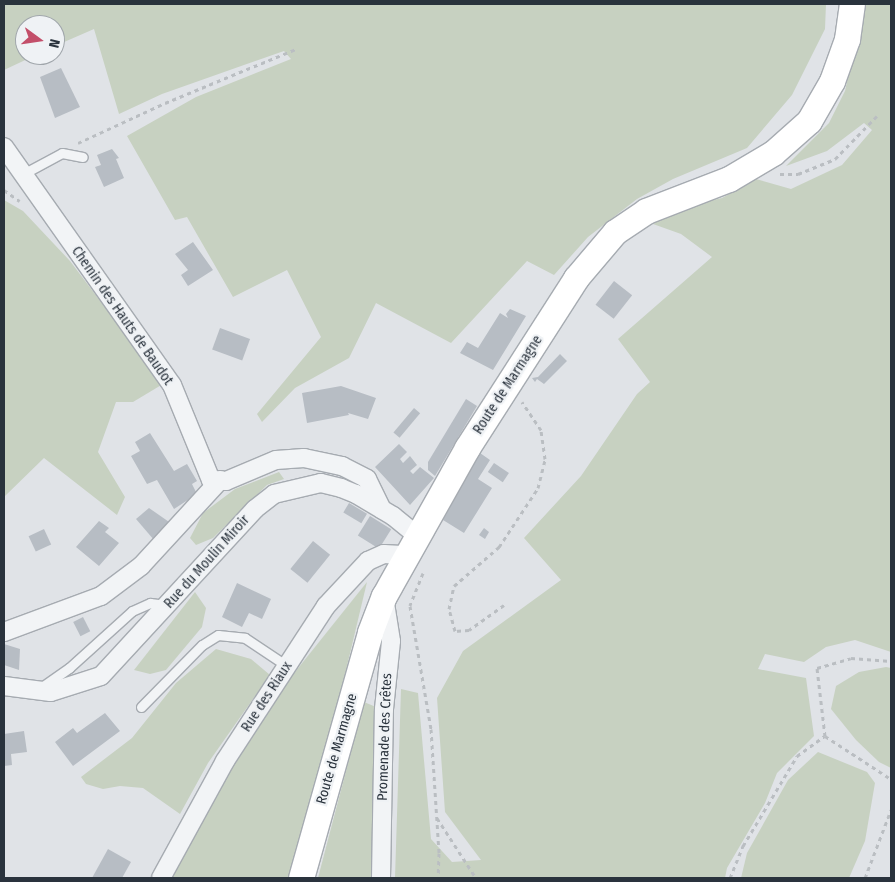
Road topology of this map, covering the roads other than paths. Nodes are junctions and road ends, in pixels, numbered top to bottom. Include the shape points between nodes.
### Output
1 (852, 4) edge
2 (4, 147) edge
3 (83, 157) dead end
4 (23, 174) junction
5 (220, 480) junction
6 (382, 510) junction
7 (412, 546) junction
8 (384, 596) junction
9 (169, 605) junction
10 (4, 632) edge
11 (287, 666) junction
12 (4, 686) edge
13 (34, 692) junction
14 (141, 707) dead end
15 (161, 878) edge
16 (301, 878) edge
17 (381, 878) edge

1 - 7 street, Route de Marmagne via 847,39 832,81 809,121 758,162 729,179 646,211 615,232 576,278 467,448
2 - 4 street, Chemin des Hauts de Baudot
3 - 4 lane via 62,153
4 - 5 street, Chemin des Hauts de Baudot via 165,373 211,480
5 - 6 street via 226,481 276,460 304,458 342,466 368,479
5 - 10 street via 141,566 101,596
6 - 7 street, Rue du Moulin Miroir
6 - 9 street, Rue du Moulin Miroir via 356,494 321,483 274,494 255,509
7 - 8 street, Route de Marmagne
7 - 11 street, Rue des Riaux via 368,561 326,606
8 - 16 street, Route de Marmagne via 370,632
8 - 17 street, Promenade des Crêtes via 391,641 384,709
9 - 13 lane via 150,603 132,611 69,668
9 - 13 street, Rue du Moulin Miroir via 101,676 51,692
11 - 14 lane via 245,638 218,635 202,645
11 - 15 street, Rue des Riaux via 220,768
12 - 13 street, Rue du Moulin Miroir

